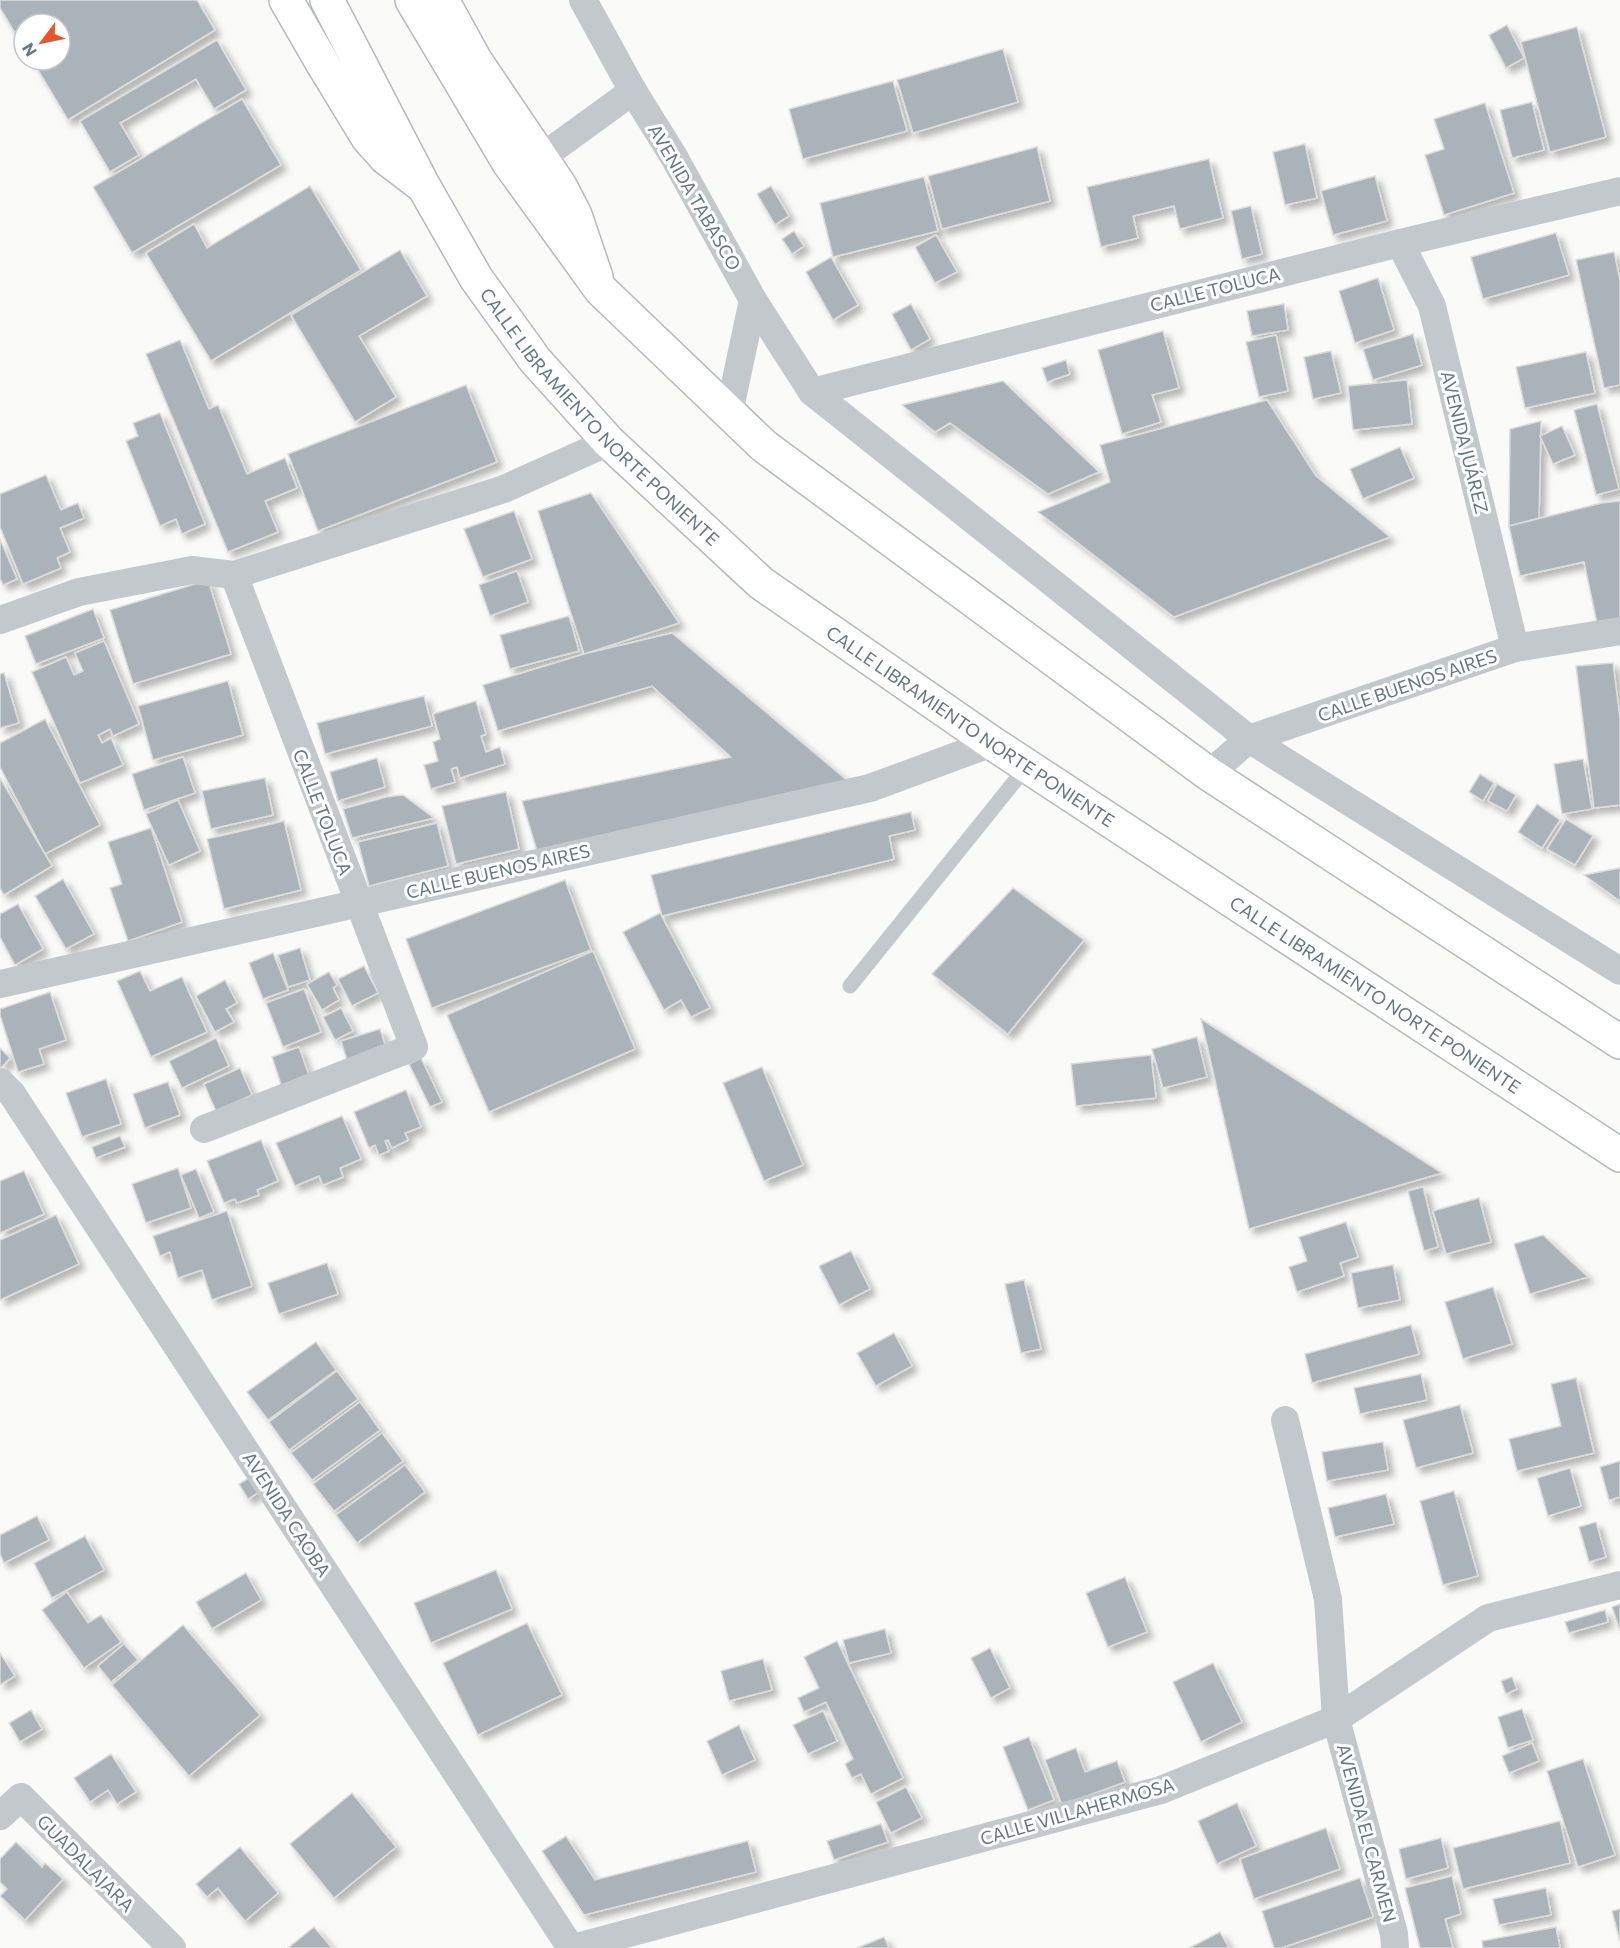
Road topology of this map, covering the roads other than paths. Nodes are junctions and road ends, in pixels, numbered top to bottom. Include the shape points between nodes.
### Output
1 (286, 0) edge
2 (327, 0) edge
3 (412, 0) edge
4 (442, 0) edge
5 (583, 0) edge
6 (633, 91) junction
7 (542, 157) junction
8 (424, 187) junction
9 (1620, 191) edge
10 (1400, 243) junction
11 (601, 290) junction
12 (753, 300) junction
13 (812, 392) junction
14 (729, 413) junction
15 (609, 442) junction
16 (234, 575) junction
17 (0, 620) edge
18 (1620, 631) edge
19 (1515, 648) junction
20 (1249, 739) junction
21 (992, 743) junction
22 (1027, 766) junction
23 (1209, 774) junction
24 (358, 902) junction
25 (1620, 971) edge
26 (0, 984) edge
27 (850, 987) dead end
28 (1620, 1042) edge
29 (0, 1082) edge
30 (204, 1129) dead end
31 (1620, 1155) edge
32 (1285, 1420) dead end
33 (1620, 1585) edge
34 (1336, 1719) junction
35 (0, 1816) edge
36 (172, 1948) edge
37 (572, 1948) edge
38 (1395, 1948) edge

1 - 8 main road, CALLE LIBRAMIENTO NORTE PONIENTE via 368,138 386,158
2 - 8 main road, CALLE LIBRAMIENTO NORTE PONIENTE
3 - 11 main road via 509,163
4 - 7 main road via 475,60
5 - 6 street, AVENIDA TABASCO
6 - 7 street
6 - 12 street, AVENIDA TABASCO
7 - 11 main road via 575,215
8 - 15 main road, CALLE LIBRAMIENTO NORTE PONIENTE via 476,278 535,360
9 - 10 street, CALLE TOLUCA
10 - 13 street, CALLE TOLUCA
10 - 19 street, AVENIDA JUÁREZ via 1432,306
11 - 14 main road
12 - 13 street, AVENIDA TABASCO
12 - 14 street
13 - 20 street, AVENIDA TABASCO
14 - 23 main road via 764,446
15 - 16 street via 504,489
15 - 21 main road, CALLE LIBRAMIENTO NORTE PONIENTE via 761,583
16 - 17 street via 192,570 79,592
16 - 24 street, CALLE TOLUCA
18 - 19 street, CALLE BUENOS AIRES
19 - 20 street, CALLE BUENOS AIRES
20 - 23 street, CALLE BUENOS AIRES
20 - 25 street, AVENIDA TABASCO
21 - 22 main road, CALLE LIBRAMIENTO NORTE PONIENTE
21 - 24 street, CALLE BUENOS AIRES via 870,788
22 - 27 lane
22 - 31 main road, CALLE LIBRAMIENTO NORTE PONIENTE
23 - 28 main road
24 - 26 street, CALLE BUENOS AIRES
24 - 30 street, CALLE TOLUCA via 414,1047
29 - 37 street, AVENIDA CAOBA via 12,1094
32 - 34 street, AVENIDA EL CARMEN via 1328,1599
33 - 34 street, CALLE VILLAHERMOSA via 1488,1618
34 - 37 street, CALLE VILLAHERMOSA via 1161,1790
34 - 38 street, AVENIDA EL CARMEN
35 - 36 street, GUADALAJARA via 21,1797

